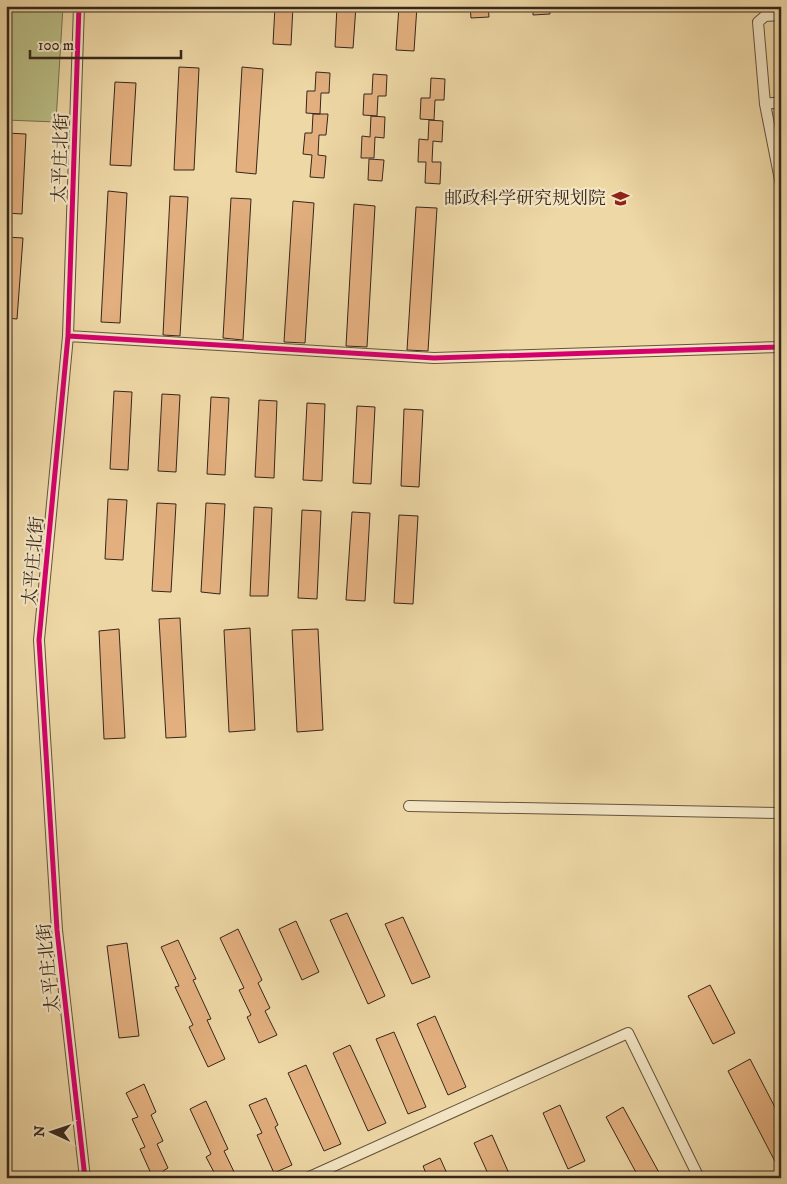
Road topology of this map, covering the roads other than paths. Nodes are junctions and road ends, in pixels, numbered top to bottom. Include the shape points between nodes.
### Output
1 (79, 6) edge
2 (781, 15) edge
3 (781, 102) edge
4 (764, 104) junction
5 (781, 186) edge
6 (68, 336) junction
7 (781, 348) edge
8 (409, 806) dead end
9 (781, 813) edge
10 (85, 1178) edge
11 (307, 1178) edge
12 (699, 1178) edge

1 - 6 street, 太平庄北街
2 - 4 street via 765,16 758,22
3 - 4 street
4 - 5 street
6 - 7 street via 434,358
6 - 10 street, 太平庄北街 via 39,640 57,930
8 - 9 street
11 - 12 street via 628,1033

